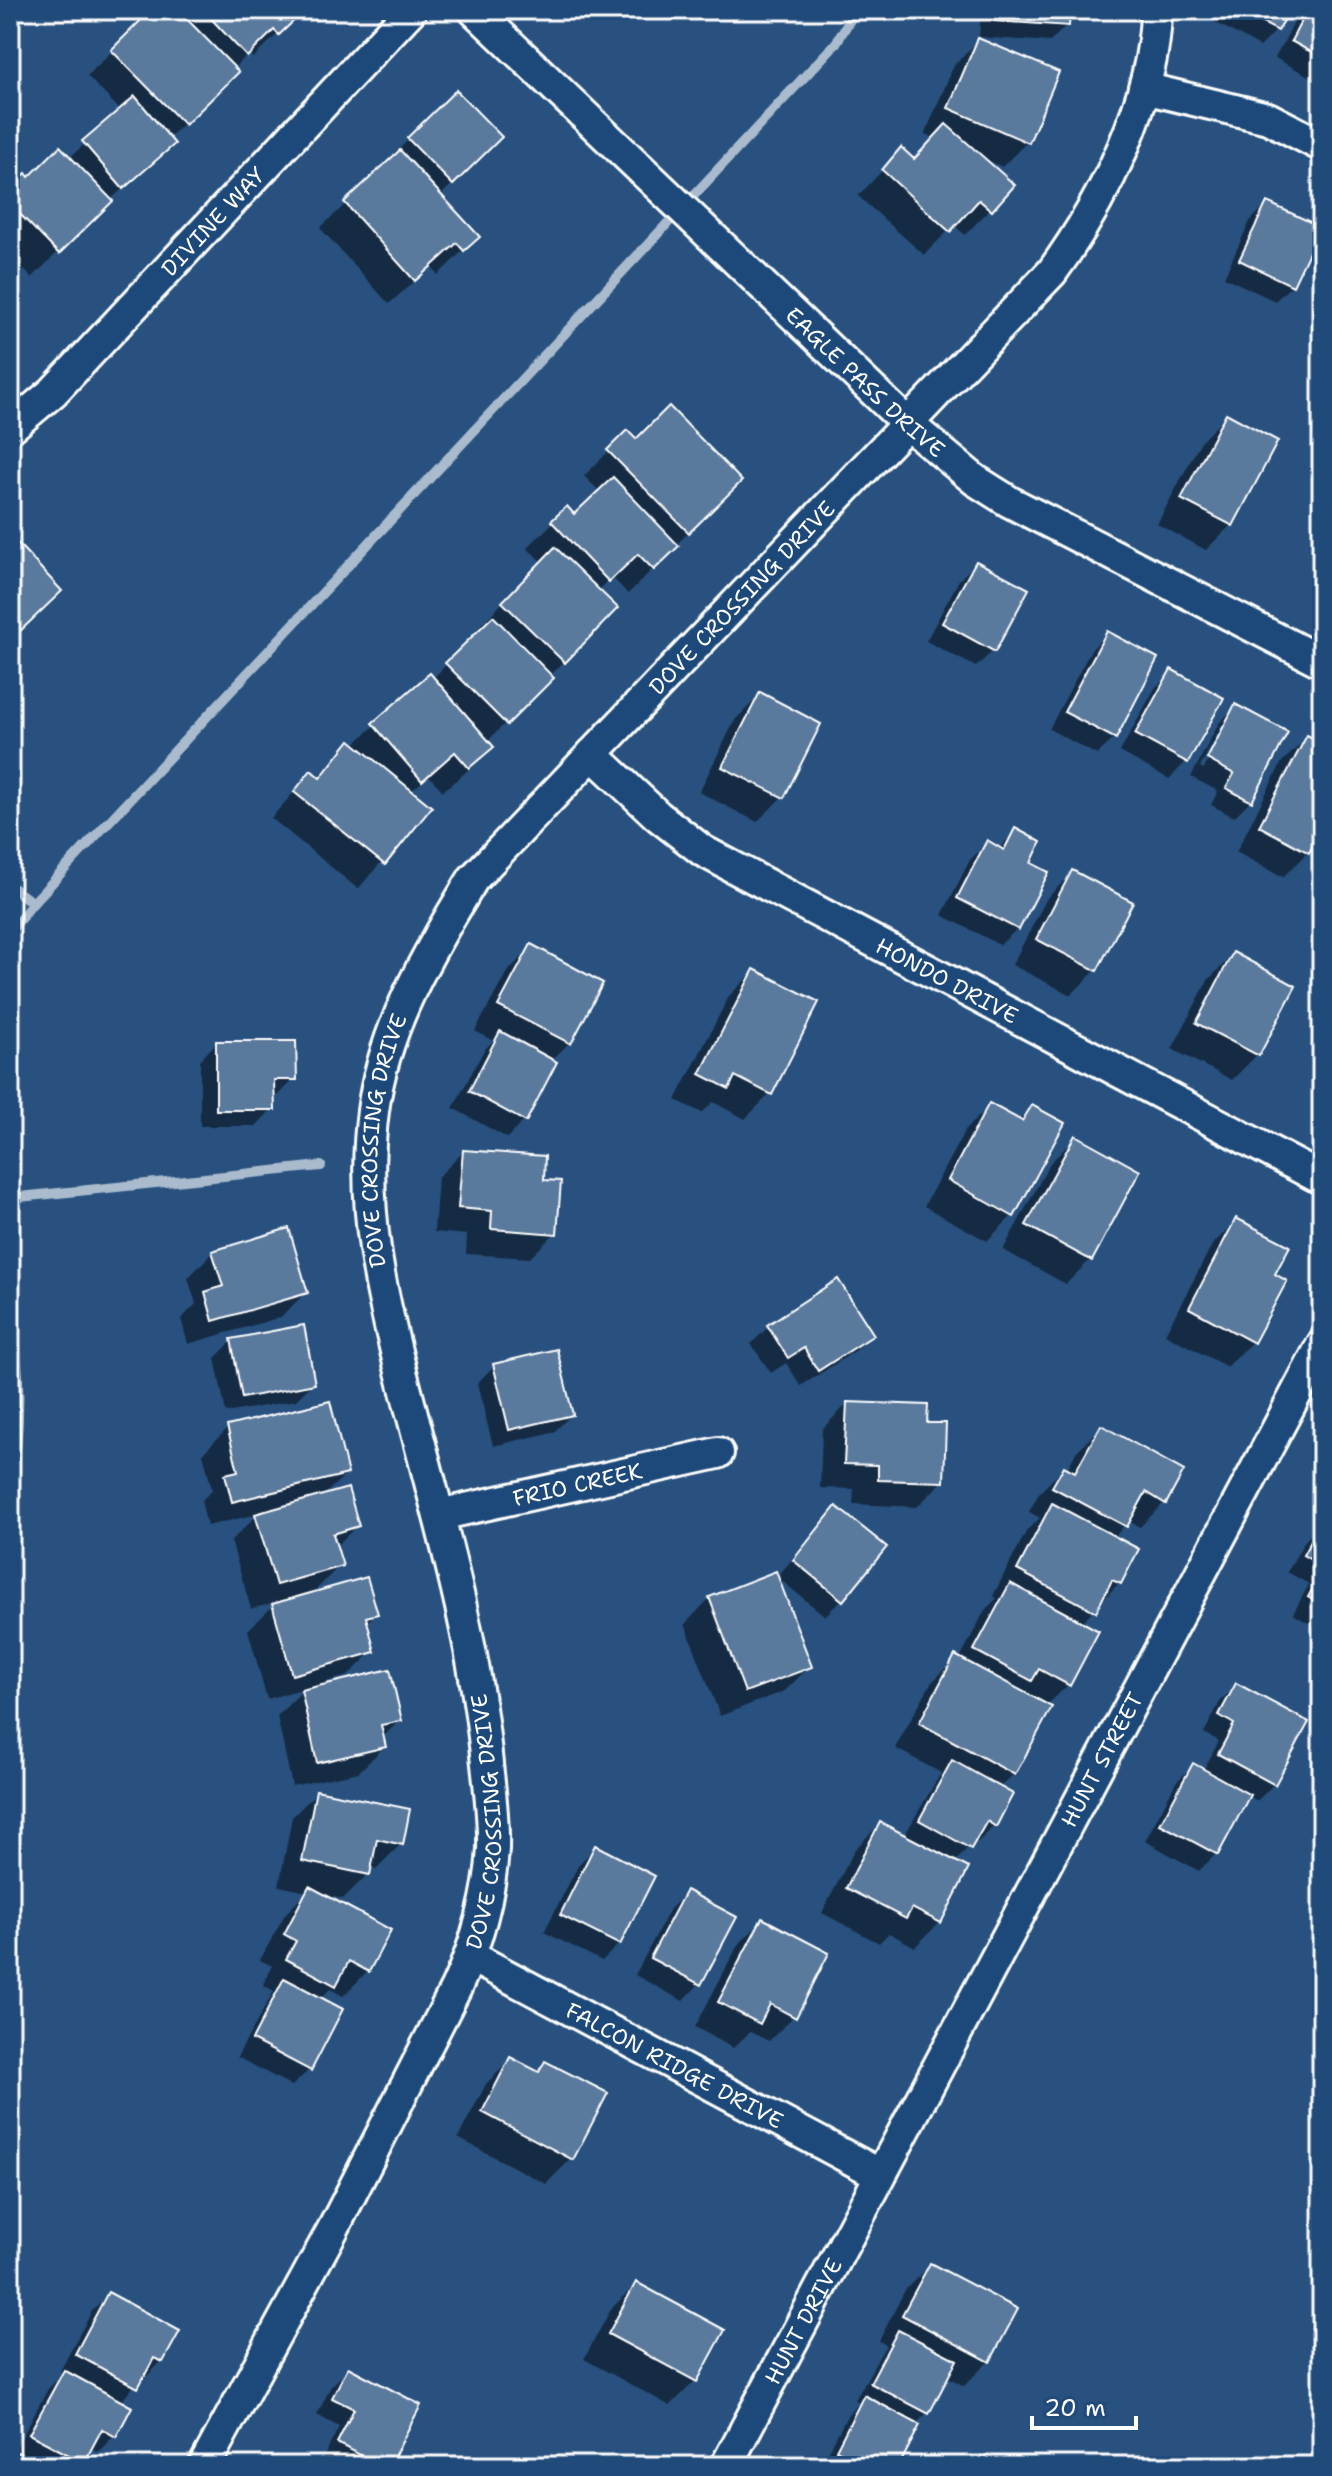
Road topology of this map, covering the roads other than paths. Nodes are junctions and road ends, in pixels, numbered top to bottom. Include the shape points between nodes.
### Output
1 (411, 10) edge
2 (474, 10) edge
3 (1156, 10) edge
4 (1144, 88) junction
5 (1322, 146) edge
6 (909, 425) junction
7 (10, 428) edge
8 (1322, 662) edge
9 (592, 754) junction
10 (1322, 1179) edge
11 (1322, 1345) edge
12 (718, 1453) dead end
13 (439, 1515) junction
14 (470, 1956) junction
15 (879, 2174) junction
16 (204, 2466) edge
17 (726, 2466) edge

1 - 7 street, DIVINE WAY via 64,381
2 - 6 street, EAGLE PASS DRIVE
3 - 4 street, DOVE CROSSING DRIVE
4 - 5 street via 1268,118
4 - 6 street, DOVE CROSSING DRIVE via 1109,178 1081,232 1052,272
6 - 8 street, EAGLE PASS DRIVE via 1010,502
6 - 9 street, DOVE CROSSING DRIVE
9 - 10 street, HONDO DRIVE via 703,851
9 - 13 street, DOVE CROSSING DRIVE via 473,879 416,975 388,1045 373,1110 369,1187 377,1277
11 - 15 street, HUNT STREET
12 - 13 street, FRIO CREEK
13 - 14 street, DOVE CROSSING DRIVE via 480,1695 493,1826 486,1898
14 - 15 street, FALCON RIDGE DRIVE
14 - 16 street, DOVE CROSSING DRIVE via 333,2229
15 - 17 street, HUNT DRIVE

